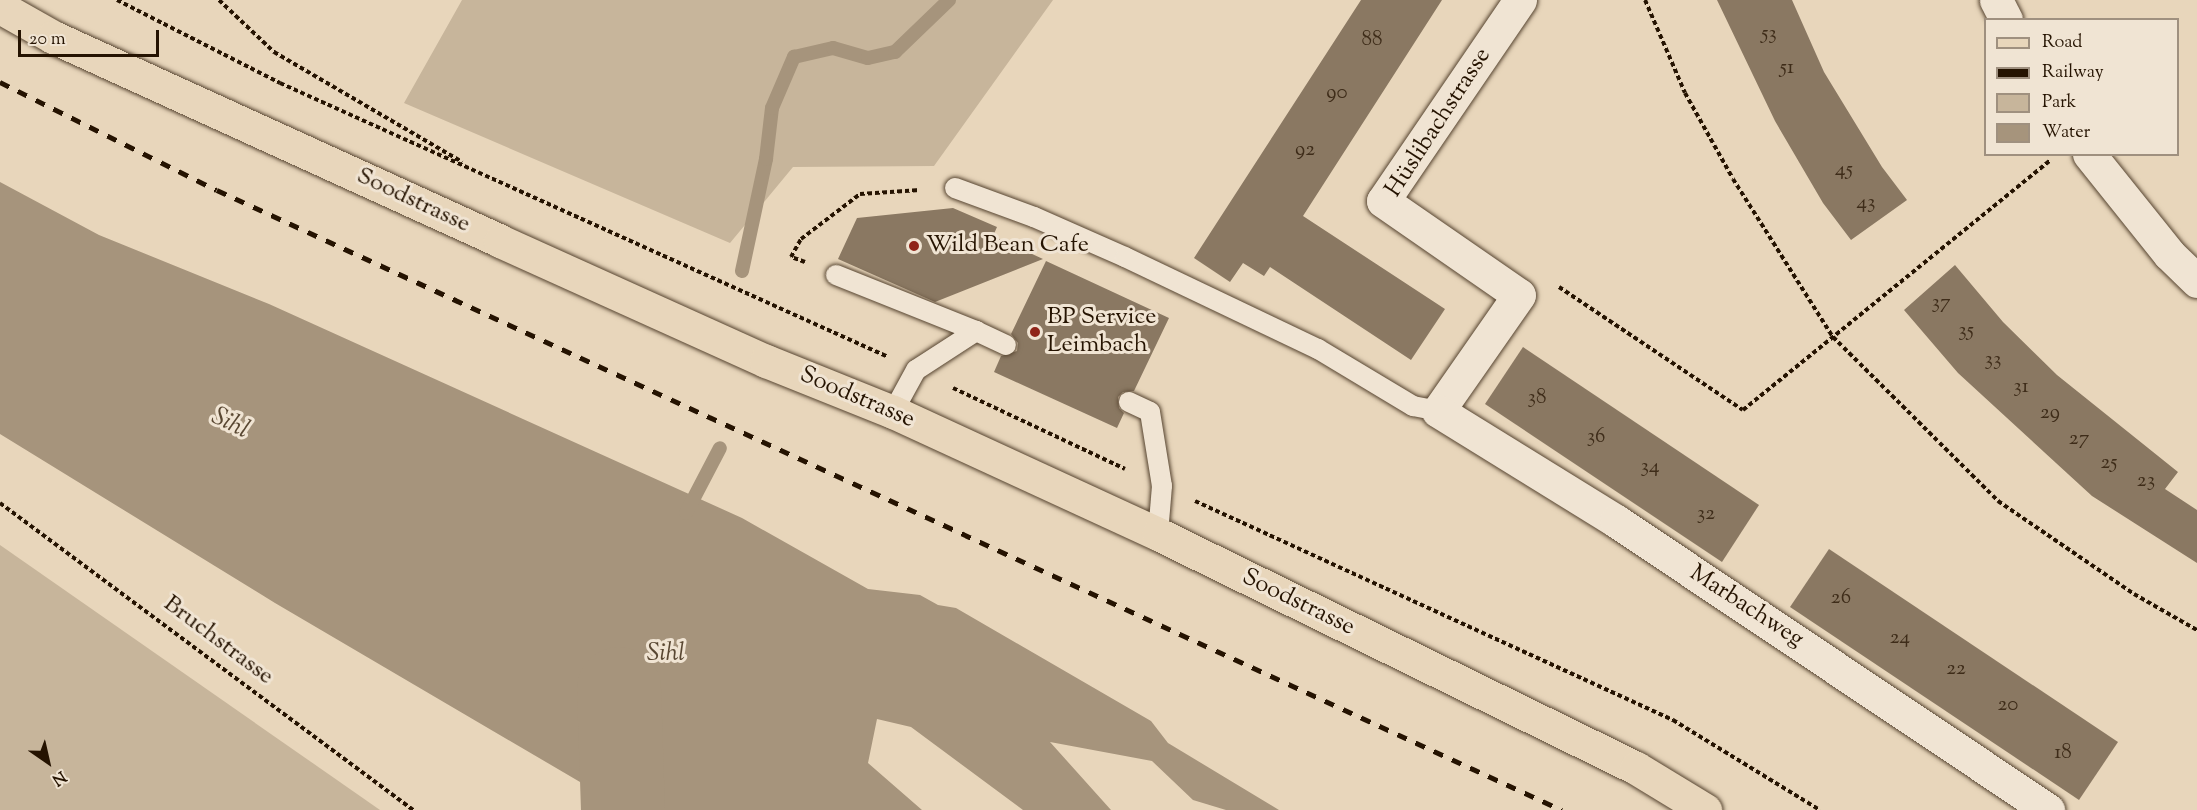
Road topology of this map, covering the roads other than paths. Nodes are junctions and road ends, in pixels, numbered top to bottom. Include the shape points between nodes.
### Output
1 (1520, 0) edge
2 (1996, 0) edge
3 (0, 7) edge
4 (2005, 18) edge
5 (2091, 156) edge
6 (955, 188) road end
7 (836, 275) dead end
8 (2197, 281) edge
9 (976, 331) junction
10 (1006, 345) dead end
11 (1129, 402) dead end
12 (1438, 411) junction
13 (893, 412) junction
14 (1158, 534) junction
15 (1705, 810) edge
16 (2048, 810) edge

1 - 12 street, Hüslibachstrasse via 1383,201 1519,295
2 - 4 street
3 - 13 main road, Soodstrasse via 53,37 500,241 766,361
5 - 8 street via 2169,254
6 - 12 lane via 1125,257 1318,349 1413,406
7 - 9 lane
9 - 10 lane
9 - 13 lane via 916,370
11 - 14 lane via 1150,412 1162,486
12 - 16 street, Marbachweg via 1616,521
13 - 14 main road, Soodstrasse
14 - 15 main road, Soodstrasse via 1636,768

